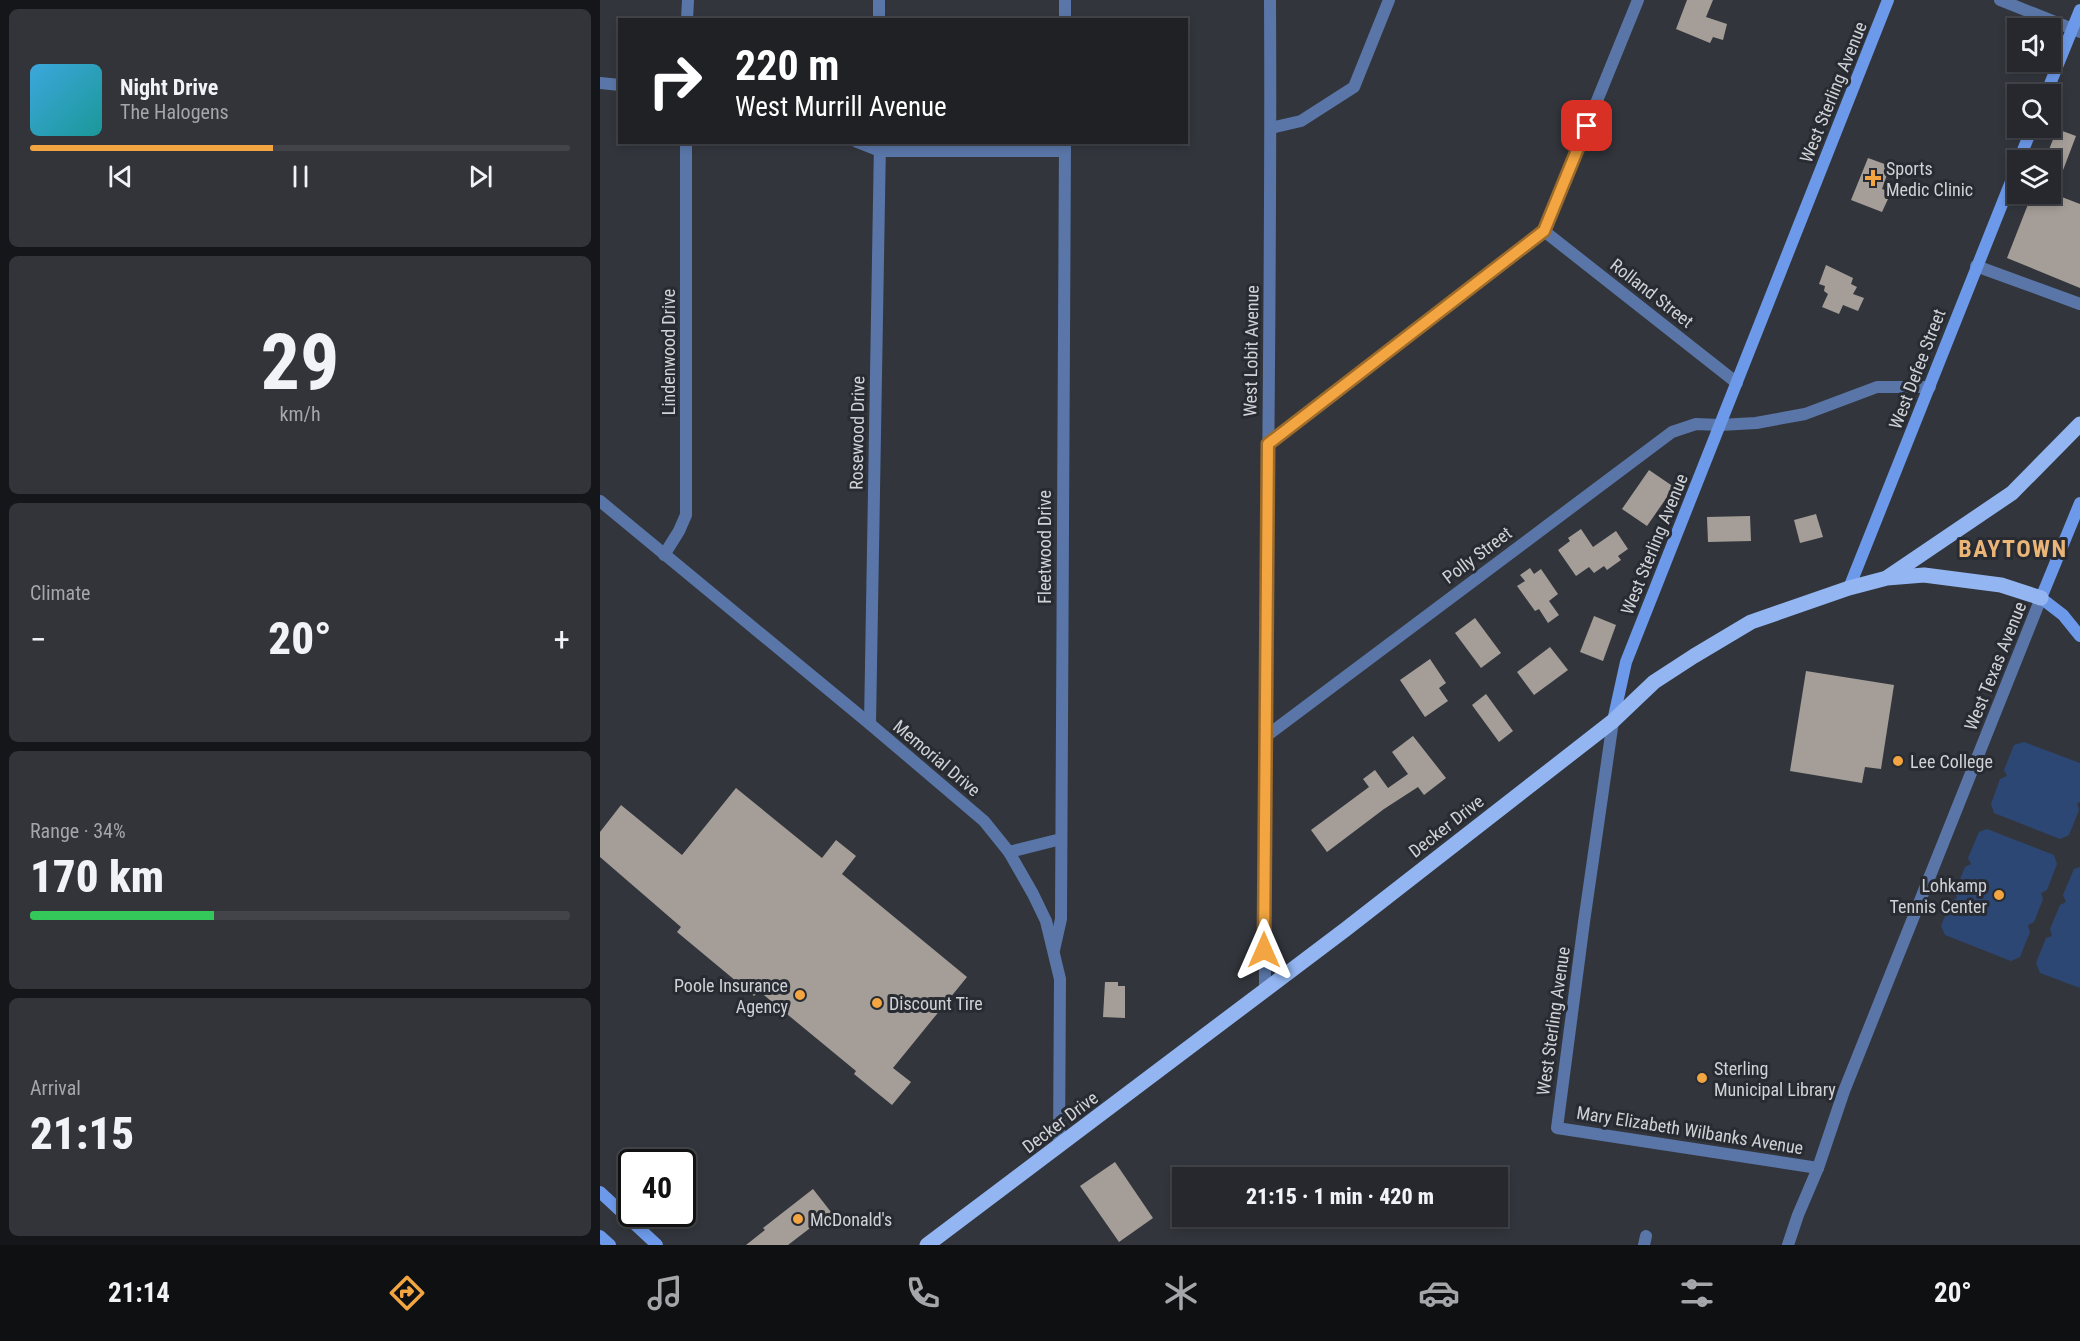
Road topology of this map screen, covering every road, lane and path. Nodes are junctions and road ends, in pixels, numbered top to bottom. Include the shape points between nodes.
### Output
1 (688, 0) edge
2 (879, 0) edge
3 (1065, 0) edge
4 (1270, 0) edge
5 (1389, 0) edge
6 (1638, 0) edge
7 (1888, 0) edge
8 (2000, 0) edge
9 (2080, 10) edge
10 (687, 18) edge
11 (879, 18) edge
12 (1065, 18) edge
13 (2076, 30) edge
14 (600, 83) edge
15 (2051, 84) edge
16 (618, 85) edge
17 (1271, 128) junction
18 (686, 144) edge
19 (880, 147) edge
20 (1065, 147) edge
21 (2007, 189) edge
22 (1544, 231) junction
23 (1976, 266) junction
24 (2080, 304) edge
25 (1737, 383) junction
26 (1930, 387) junction
27 (2080, 424) edge
28 (1720, 425) junction
29 (1268, 444) junction
30 (600, 501) edge
31 (2080, 503) edge
32 (664, 555) junction
33 (1887, 578) junction
34 (1849, 588) junction
35 (2041, 598) junction
36 (2080, 636) edge
37 (1613, 721) junction
38 (870, 724) junction
39 (1265, 737) junction
40 (1061, 839) junction
41 (1009, 852) junction
42 (1054, 950) junction
43 (1264, 991) junction
44 (1557, 1128) joint
45 (1059, 1147) junction
46 (1818, 1168) junction
47 (600, 1192) edge
48 (600, 1236) edge
49 (610, 1245) edge
50 (657, 1245) edge
51 (927, 1245) edge
52 (1788, 1245) edge

1 - 10 street
2 - 11 street
3 - 12 street
4 - 17 street, West Lobit Avenue
5 - 17 street via 1354,87 1301,121
6 - 22 street
7 - 25 main road, West Sterling Avenue
8 - 13 street
9 - 13 main road
13 - 15 main road
14 - 16 street
17 - 29 street, West Lobit Avenue
18 - 32 street, Lindenwood Drive via 686,515
19 - 20 street
19 - 38 street, Rosewood Drive
20 - 40 street, Fleetwood Drive
21 - 23 main road, West Defee Street
22 - 25 street, Rolland Street
22 - 29 street
23 - 24 street
23 - 26 main road, West Defee Street
25 - 28 main road, West Sterling Avenue
26 - 28 street, Polly Street via 1877,387 1805,414
26 - 34 main road, West Defee Street
27 - 33 main road via 2012,493
28 - 37 main road, West Sterling Avenue via 1626,662
28 - 39 street, Polly Street via 1696,424 1672,432
29 - 39 street, West Lobit Avenue
30 - 32 street, Memorial Drive
31 - 35 main road, West Texas Avenue
32 - 38 street, Memorial Drive
33 - 34 main road, Decker Drive
33 - 35 main road, Decker Drive via 1924,575 1979,582
34 - 37 main road, Decker Drive via 1751,622 1654,682
35 - 36 main road via 2063,615
35 - 46 street, West Texas Avenue via 1844,1092
37 - 43 main road, Decker Drive
37 - 44 street, West Sterling Avenue
38 - 41 street, Memorial Drive via 984,821
39 - 43 street, West Lobit Avenue
40 - 41 street
40 - 42 street, Fleetwood Drive via 1061,919
41 - 42 street, Memorial Drive via 1042,912
42 - 45 street, Memorial Drive via 1060,980
43 - 45 main road, Decker Drive
44 - 46 street, Mary Elizabeth Wilbanks Avenue
45 - 51 main road, Decker Drive
46 - 52 street, West Texas Avenue
47 - 50 main road
48 - 49 main road

